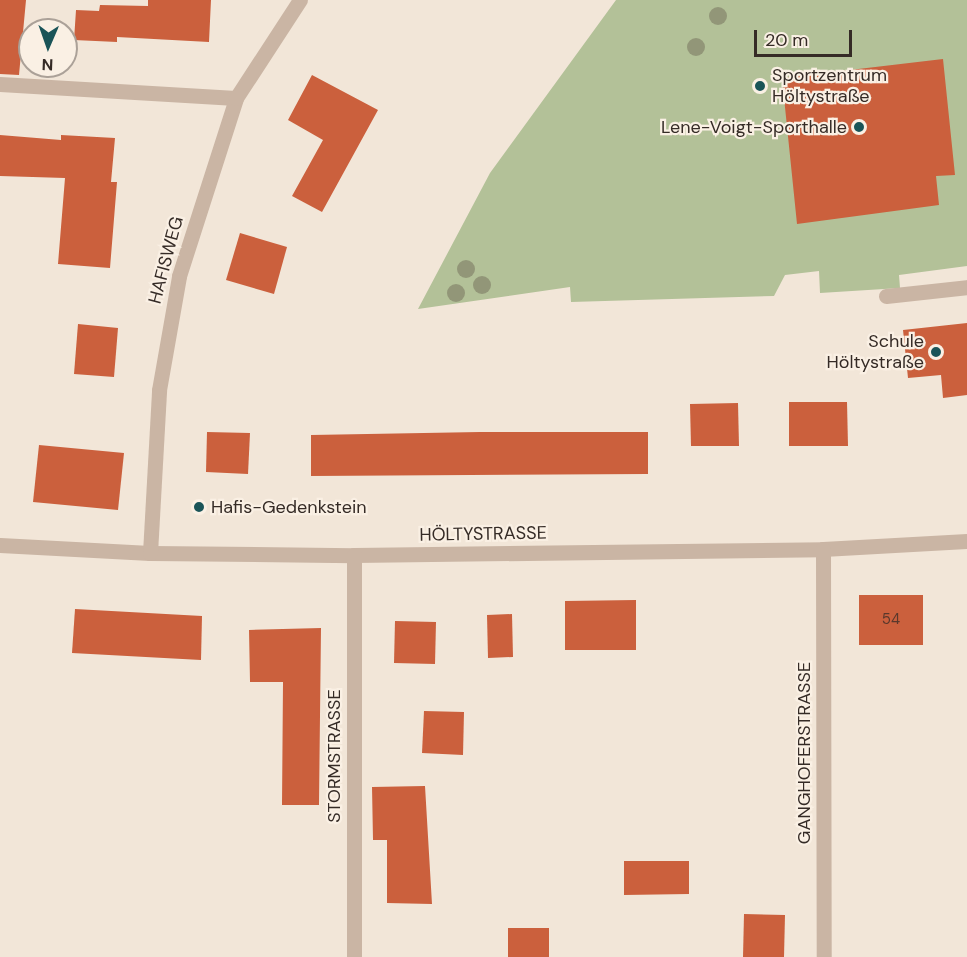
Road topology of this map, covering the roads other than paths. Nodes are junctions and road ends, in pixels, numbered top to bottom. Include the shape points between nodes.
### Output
1 (300, 0) edge
2 (0, 84) edge
3 (236, 98) junction
4 (967, 287) edge
5 (886, 296) dead end
6 (967, 542) edge
7 (0, 545) edge
8 (823, 549) junction
9 (150, 553) junction
10 (354, 555) junction
11 (354, 957) edge
12 (824, 957) edge

1 - 3 street, HAFISWEG
2 - 3 street
3 - 9 street, HAFISWEG via 179,276 159,390
4 - 5 street
6 - 8 street, HÖLTYSTRASSE
7 - 9 street, HÖLTYSTRASSE
8 - 10 street, HÖLTYSTRASSE
8 - 12 street, GANGHOFERSTRASSE
9 - 10 street, HÖLTYSTRASSE
10 - 11 street, STORMSTRASSE

